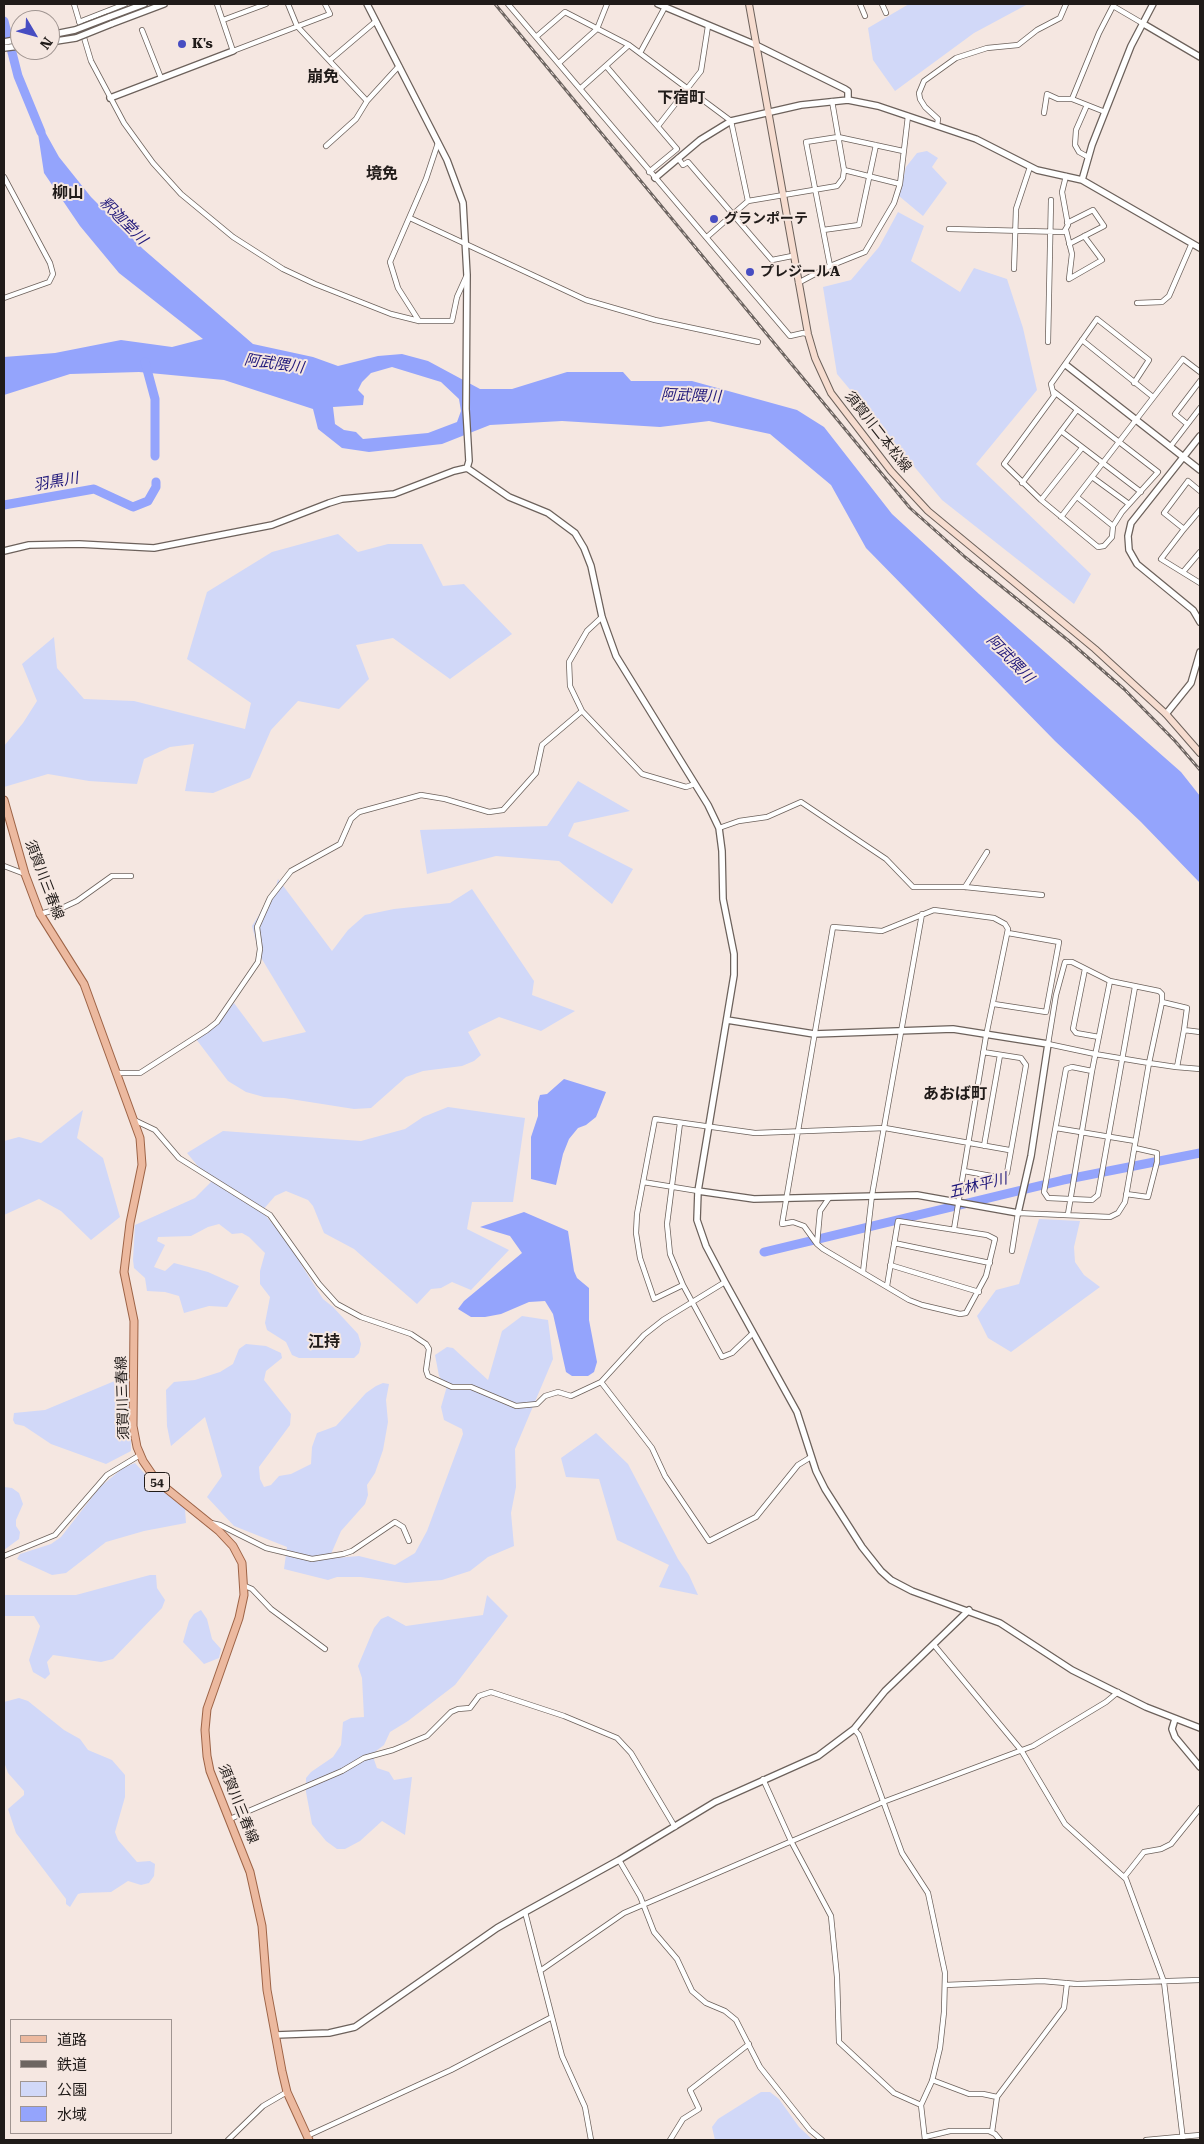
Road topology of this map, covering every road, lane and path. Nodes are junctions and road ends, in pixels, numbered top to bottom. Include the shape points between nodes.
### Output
1 (74, 4) edge
2 (125, 4) edge
3 (144, 4) edge
4 (164, 4) edge
5 (217, 4) edge
6 (266, 4) edge
7 (288, 4) edge
8 (325, 4) edge
9 (367, 4) edge
10 (508, 4) edge
11 (608, 4) edge
12 (658, 4) edge
13 (749, 4) edge
14 (860, 4) edge
15 (882, 4) edge
16 (1066, 4) edge
17 (1153, 4) edge
18 (1114, 5) edge
19 (665, 7) junction
20 (886, 13) dead end
21 (865, 16) dead end
22 (223, 20) junction
23 (376, 21) junction
24 (79, 22) junction
25 (1142, 23) junction
26 (297, 26) junction
27 (708, 26) junction
28 (596, 29) junction
29 (142, 30) dead end
30 (60, 33) edge
31 (536, 37) junction
32 (60, 40) edge
33 (629, 45) junction
34 (756, 45) junction
35 (233, 51) junction
36 (640, 53) junction
37 (1200, 57) edge
38 (330, 60) junction
39 (559, 63) junction
40 (399, 66) junction
41 (606, 66) junction
42 (161, 78) junction
43 (580, 88) junction
44 (688, 89) junction
45 (110, 98) junction
46 (1072, 99) junction
47 (367, 100) junction
48 (848, 100) junction
49 (832, 101) junction
50 (1087, 105) junction
51 (766, 112) junction
52 (1105, 112) junction
53 (1044, 113) dead end
54 (908, 116) junction
55 (731, 121) junction
56 (658, 126) junction
57 (937, 126) junction
58 (838, 137) junction
59 (438, 143) junction
60 (876, 145) junction
61 (326, 146) dead end
62 (903, 151) junction
63 (1088, 157) junction
64 (678, 158) junction
65 (1030, 167) junction
66 (844, 170) junction
67 (649, 172) junction
68 (1066, 176) junction
69 (4, 177) edge
70 (870, 177) junction
71 (655, 178) junction
72 (1082, 180) junction
73 (900, 184) junction
74 (815, 188) junction
75 (782, 196) junction
76 (1051, 200) dead end
77 (748, 201) junction
78 (732, 214) junction
79 (410, 218) junction
80 (1067, 223) junction
81 (1016, 229) junction
82 (822, 230) junction
83 (949, 230) dead end
84 (1066, 230) junction
85 (1050, 232) junction
86 (1084, 236) junction
87 (707, 237) junction
88 (1192, 243) junction
89 (1069, 244) junction
90 (466, 245) junction
91 (1200, 248) edge
92 (792, 256) junction
93 (830, 266) junction
94 (1014, 268) dead end
95 (467, 275) junction
96 (798, 283) junction
97 (4, 298) edge
98 (1137, 304) dead end
99 (419, 321) junction
100 (808, 334) junction
101 (1082, 340) junction
102 (758, 342) dead end
103 (1048, 342) dead end
104 (1066, 365) junction
105 (1200, 372) edge
106 (1200, 381) edge
107 (1134, 383) junction
108 (1053, 391) junction
109 (1154, 398) junction
110 (1200, 408) edge
111 (1077, 410) junction
112 (1136, 420) junction
113 (1187, 424) junction
114 (1061, 431) junction
115 (1200, 436) edge
116 (1119, 441) junction
117 (1170, 447) junction
118 (1082, 448) junction
119 (1183, 457) junction
120 (1102, 464) junction
121 (467, 468) junction
122 (1200, 470) edge
123 (1092, 477) junction
124 (1022, 483) junction
125 (1200, 491) edge
126 (1141, 492) junction
127 (1076, 497) junction
128 (1041, 500) junction
129 (1129, 504) junction
130 (1200, 510) edge
131 (1061, 517) junction
132 (1113, 526) junction
133 (1184, 529) junction
134 (4, 551) edge
135 (1200, 552) edge
136 (1184, 572) junction
137 (1200, 583) edge
138 (602, 616) junction
139 (1200, 622) edge
140 (1200, 652) edge
141 (582, 711) junction
142 (1166, 714) junction
143 (1200, 753) edge
144 (694, 784) junction
145 (4, 800) edge
146 (719, 828) junction
147 (987, 852) dead end
148 (4, 866) edge
149 (25, 874) junction
150 (131, 876) dead end
151 (965, 887) junction
152 (1042, 895) dead end
153 (40, 914) junction
154 (922, 914) junction
155 (1008, 933) junction
156 (1085, 969) junction
157 (1110, 981) junction
158 (1135, 987) junction
159 (1162, 1002) junction
160 (994, 1004) junction
161 (727, 1020) junction
162 (901, 1029) junction
163 (1184, 1030) junction
164 (1200, 1032) edge
165 (814, 1034) junction
166 (986, 1036) junction
167 (1099, 1037) junction
168 (1048, 1044) junction
169 (984, 1052) junction
170 (1095, 1054) junction
171 (1000, 1055) junction
172 (1122, 1058) junction
173 (1149, 1063) junction
174 (1177, 1068) junction
175 (1200, 1069) edge
176 (1092, 1071) junction
177 (117, 1074) junction
178 (134, 1120) junction
179 (680, 1123) junction
180 (708, 1126) junction
181 (885, 1128) junction
182 (1056, 1128) junction
183 (797, 1132) junction
184 (1082, 1132) junction
185 (1108, 1137) junction
186 (1135, 1141) junction
187 (969, 1143) junction
188 (984, 1146) junction
189 (1135, 1148) junction
190 (1010, 1150) junction
191 (964, 1171) junction
192 (643, 1182) junction
193 (671, 1187) junction
194 (698, 1191) junction
195 (1126, 1194) junction
196 (872, 1196) junction
197 (829, 1198) junction
198 (1071, 1199) junction
199 (785, 1200) junction
200 (958, 1202) junction
201 (1018, 1213) junction
202 (1068, 1214) junction
203 (954, 1229) junction
204 (894, 1243) junction
205 (817, 1244) junction
206 (1012, 1250) dead end
207 (990, 1264) junction
208 (890, 1265) junction
209 (863, 1272) junction
210 (725, 1282) junction
211 (683, 1285) junction
212 (887, 1286) junction
213 (979, 1292) junction
214 (693, 1304) junction
215 (753, 1333) junction
216 (601, 1382) junction
217 (140, 1455) junction
218 (811, 1457) junction
219 (210, 1524) junction
220 (409, 1541) dead end
221 (4, 1556) edge
222 (245, 1586) junction
223 (969, 1610) junction
224 (934, 1645) junction
225 (325, 1649) dead end
226 (1118, 1692) junction
227 (1175, 1719) junction
228 (1200, 1728) edge
229 (854, 1729) junction
230 (1021, 1750) junction
231 (1200, 1767) edge
232 (763, 1779) junction
233 (883, 1802) junction
234 (1200, 1808) edge
235 (230, 1819) junction
236 (675, 1827) junction
237 (791, 1841) junction
238 (619, 1860) junction
239 (1124, 1876) junction
240 (644, 1904) junction
241 (525, 1912) junction
242 (540, 1971) junction
243 (1200, 1980) edge
244 (1164, 1982) junction
245 (1067, 1983) junction
246 (945, 1985) junction
247 (552, 2017) junction
248 (276, 2035) junction
249 (749, 2044) junction
250 (932, 2080) junction
251 (287, 2092) junction
252 (997, 2098) junction
253 (921, 2105) junction
254 (992, 2132) junction
255 (1200, 2134) edge
256 (308, 2138) edge
257 (925, 2138) edge
258 (1182, 2138) edge
259 (228, 2140) edge
260 (591, 2140) edge
261 (670, 2140) edge
262 (822, 2140) edge
263 (1000, 2140) edge
264 (1146, 2140) edge

1 - 24 street
2 - 24 street
3 - 30 street, bridge
4 - 32 street, bridge via 76,38
5 - 22 street
6 - 22 street
7 - 26 street
8 - 26 street via 330,14
9 - 23 street
10 - 31 street
11 - 28 street
12 - 19 street
13 - 34 main road, 須賀川二本松線
14 - 21 street
15 - 20 street
16 - 57 street via 1060,18 1018,44 987,48 956,58 924,81 920,99 938,119
17 - 25 street
18 - 25 street
18 - 46 street
19 - 27 street
19 - 36 street
22 - 35 street
23 - 38 street
23 - 40 street
24 - 45 street via 91,61
25 - 37 street
25 - 52 street
26 - 35 street
26 - 38 street
27 - 34 street
27 - 44 street via 701,71
28 - 31 street via 565,12
28 - 33 street
28 - 39 street
29 - 42 street
31 - 39 street
33 - 36 street
33 - 41 street
34 - 48 street via 845,89
34 - 51 main road, 須賀川二本松線
35 - 42 street
36 - 44 street
38 - 47 street
39 - 43 street
40 - 47 street
40 - 59 street
41 - 43 street
41 - 56 street
42 - 45 street
43 - 67 street
44 - 55 street
44 - 56 street
45 - 99 street via 141,148 164,176 226,232 263,257 307,280 391,314
46 - 50 street
46 - 53 street via 1058,99 1047,94
47 - 61 street via 356,119
48 - 49 street
48 - 54 street
49 - 51 street
49 - 58 street
50 - 52 street
50 - 63 street via 1076,130 1075,144 1079,152
51 - 55 street
51 - 75 main road, 須賀川二本松線
52 - 63 street
54 - 57 street
54 - 62 street
55 - 64 street
55 - 77 street
56 - 67 street via 676,148
57 - 65 street via 990,144
58 - 60 street
58 - 66 street
58 - 74 street via 806,142
59 - 79 street
59 - 90 street via 463,203
60 - 62 street
60 - 70 street
62 - 73 street
63 - 72 street
64 - 71 street
64 - 78 street via 683,165 688,162
65 - 68 street
65 - 81 street via 1018,200
66 - 70 street
66 - 74 street via 837,186
67 - 71 street
68 - 72 street
68 - 80 street via 1062,192
69 - 97 street via 50,262 53,274 49,282
70 - 73 street
70 - 82 street via 859,225
71 - 87 street
72 - 88 street
73 - 93 street via 894,203 865,252
74 - 75 street
74 - 82 street
75 - 77 street
75 - 92 main road, 須賀川二本松線
76 - 85 street
77 - 78 street
78 - 87 street
78 - 92 street via 772,260
79 - 90 street
79 - 99 street via 390,262 398,288
80 - 84 street
80 - 86 street via 1093,210 1104,226
81 - 83 street
81 - 85 street
81 - 94 street
82 - 93 street
84 - 85 street
84 - 89 street
85 - 103 street
86 - 89 street
86 - 89 street via 1102,260 1069,279 1072,262
87 - 100 street via 790,336 803,332
88 - 91 street
88 - 98 street via 1169,296 1162,302
90 - 95 street
90 - 102 street via 586,300 655,320
92 - 96 main road, 須賀川二本松線
93 - 96 street
95 - 99 street via 457,297 452,321
95 - 121 street
96 - 100 main road, 須賀川二本松線
100 - 142 main road, 須賀川二本松線 via 831,393 880,458 928,511 1095,649
101 - 104 street
101 - 107 street
101 - 107 street via 1097,319 1149,360
104 - 108 street via 1052,384
104 - 112 street
105 - 109 street via 1183,359
106 - 113 street via 1175,414
107 - 109 street
108 - 111 street
108 - 124 street via 1054,396 1004,464
109 - 112 street
110 - 113 street
111 - 114 street
111 - 116 street
112 - 116 street
112 - 117 street
113 - 117 street
114 - 118 street
114 - 124 street
115 - 119 street
116 - 120 street
116 - 126 street via 1158,472
117 - 119 street
118 - 120 street
118 - 128 street
119 - 122 street
119 - 139 street via 1131,523 1129,550 1137,564 1193,610
120 - 123 street
120 - 126 street
121 - 134 street via 394,494 342,499 272,525 154,548 29,545
121 - 138 street via 509,497 553,516 575,533 591,566
123 - 127 street
123 - 129 street
124 - 128 street
125 - 133 street via 1188,481 1164,513
126 - 129 street
127 - 131 street
127 - 132 street
128 - 131 street
129 - 132 street
130 - 133 street
131 - 132 street via 1098,547 1104,546 1112,537
133 - 136 street via 1160,559
135 - 136 street
136 - 137 street
138 - 141 street via 587,631 568,662 570,686
138 - 144 street via 616,656
140 - 142 street via 1192,683
141 - 144 street via 642,774 686,787
141 - 177 street via 542,745 536,773 503,810 489,812 421,795 359,812 351,819 340,844 291,872 270,898 257,927 258,962 216,1022 140,1073
142 - 143 main road, 須賀川二本松線
144 - 146 street
145 - 149 main road, 須賀川三春線 / 54
146 - 151 street via 768,817 801,802 886,859 910,886
146 - 161 street via 723,899 734,954
147 - 151 street
148 - 149 street
149 - 153 main road, 須賀川三春線 / 54
150 - 153 street via 112,876 77,901
151 - 152 street
153 - 177 main road, 須賀川三春線 / 54 via 78,970
154 - 155 street via 934,910 994,918 1005,924
154 - 162 street
154 - 165 street via 882,931 833,926
155 - 160 street
155 - 160 street via 1059,942 1046,1012
156 - 157 street
156 - 167 street via 1073,1029 1076,1033
156 - 168 street via 1070,961 1064,965
157 - 158 street
157 - 167 street
158 - 159 street via 1161,992
158 - 172 street
159 - 163 street via 1187,1008
159 - 173 street
160 - 166 street
161 - 165 street
161 - 180 street
162 - 165 street
162 - 166 street via 953,1029
162 - 181 street
163 - 164 street
163 - 174 street
165 - 183 street
166 - 168 street
166 - 169 street
167 - 170 street
168 - 170 street
168 - 201 street via 1031,1156
169 - 171 street
169 - 187 street
170 - 172 street
170 - 176 street
171 - 188 street
171 - 190 street via 1022,1058 1026,1065
172 - 173 street
172 - 185 street
173 - 174 street
173 - 186 street
174 - 175 street
176 - 182 street via 1066,1069
176 - 184 street
177 - 178 main road, 須賀川三春線 / 54
178 - 216 street via 155,1130 179,1158 270,1215 337,1304 361,1317 411,1334 426,1344 429,1349 428,1376 452,1387 471,1387 522,1407 537,1404 545,1396 558,1392 570,1396
178 - 217 main road, 須賀川三春線 / 54 via 140,1138 142,1165 124,1272 134,1321 133,1426
179 - 180 street
179 - 192 street via 655,1119
179 - 193 street
180 - 183 street via 756,1133
180 - 194 street
181 - 183 street
181 - 187 street
181 - 196 street
182 - 184 street
182 - 198 street via 1044,1192 1048,1198
183 - 199 street
184 - 185 street
184 - 198 street
185 - 186 street
185 - 198 street via 1098,1195 1092,1200
186 - 189 street
187 - 188 street
187 - 191 street
188 - 190 street
189 - 195 street
189 - 195 street via 1157,1153 1157,1162 1148,1197
190 - 191 street via 1004,1177
191 - 200 street
192 - 193 street
192 - 211 street via 636,1233 640,1258 654,1299
193 - 194 street
193 - 211 street via 668,1245
194 - 199 street
194 - 210 street via 697,1220
195 - 202 street via 1120,1210 1110,1217
196 - 197 street
196 - 200 street via 917,1195
196 - 209 street
197 - 199 street
197 - 205 street via 820,1211
198 - 202 street
199 - 205 street via 782,1224 793,1222 804,1226
200 - 201 street
200 - 203 street
201 - 202 street
201 - 206 street
203 - 204 street via 898,1221
203 - 207 street via 995,1238
204 - 207 street
204 - 208 street
205 - 209 street
207 - 213 street
208 - 212 street
208 - 213 street
209 - 212 street
210 - 214 street
210 - 215 street
211 - 214 street
212 - 213 street via 915,1303 960,1314 966,1313
214 - 215 street via 722,1357 732,1353
214 - 216 street via 663,1320 644,1335
215 - 218 street via 797,1412
216 - 218 street via 652,1448 665,1476 709,1541 756,1517 798,1465
217 - 219 main road, 須賀川三春線 / 54 via 163,1488
217 - 221 street via 108,1475 55,1535
218 - 223 street via 835,1508 885,1576 912,1591
219 - 220 street via 220,1525 266,1548 312,1559 352,1550 394,1522 403,1527
219 - 222 main road, 須賀川三春線 / 54 via 236,1551 242,1563
222 - 225 street
222 - 235 main road, 須賀川三春線 / 54 via 239,1618 209,1701 205,1730 210,1771
223 - 224 street
223 - 226 street via 1009,1628 1059,1662
224 - 229 street via 885,1690
224 - 230 street
226 - 227 street
226 - 230 street via 1043,1742
227 - 228 street
227 - 231 street via 1172,1728 1175,1737
229 - 232 street via 818,1756
229 - 233 street
230 - 233 street
230 - 239 street via 1065,1824
232 - 236 street via 715,1802
232 - 237 street
233 - 237 street
233 - 246 street via 902,1853 928,1893
234 - 239 street via 1170,1844 1144,1852
235 - 236 street via 342,1771 364,1758 427,1736 451,1712 470,1708 479,1696 491,1692 617,1738 631,1753
235 - 248 main road, 須賀川三春線 / 54 via 247,1860 257,1899 267,1990
236 - 238 street
237 - 240 street
237 - 253 street via 832,1920 839,1996 839,2042 894,2093
238 - 240 street
238 - 241 street
239 - 244 street
240 - 242 street via 616,1918
240 - 249 street via 654,1932 676,1959 692,1991 706,2003 732,2016
241 - 242 street
241 - 248 street via 355,2027 329,2033
242 - 247 street
243 - 244 street
244 - 245 street
244 - 258 street
245 - 246 street
245 - 252 street via 1064,2008
246 - 250 street via 940,2048
247 - 256 street via 451,2070
247 - 260 street via 562,2056 585,2107
248 - 251 main road, 須賀川三春線 / 54
249 - 261 street via 690,2090 699,2109 682,2118
249 - 262 street via 760,2067 810,2130
250 - 252 street via 969,2094
250 - 253 street
251 - 256 main road, 須賀川三春線 / 54
251 - 259 street via 263,2106
252 - 254 street
253 - 257 street
254 - 257 street via 950,2131
254 - 263 street
255 - 258 street
258 - 264 street

